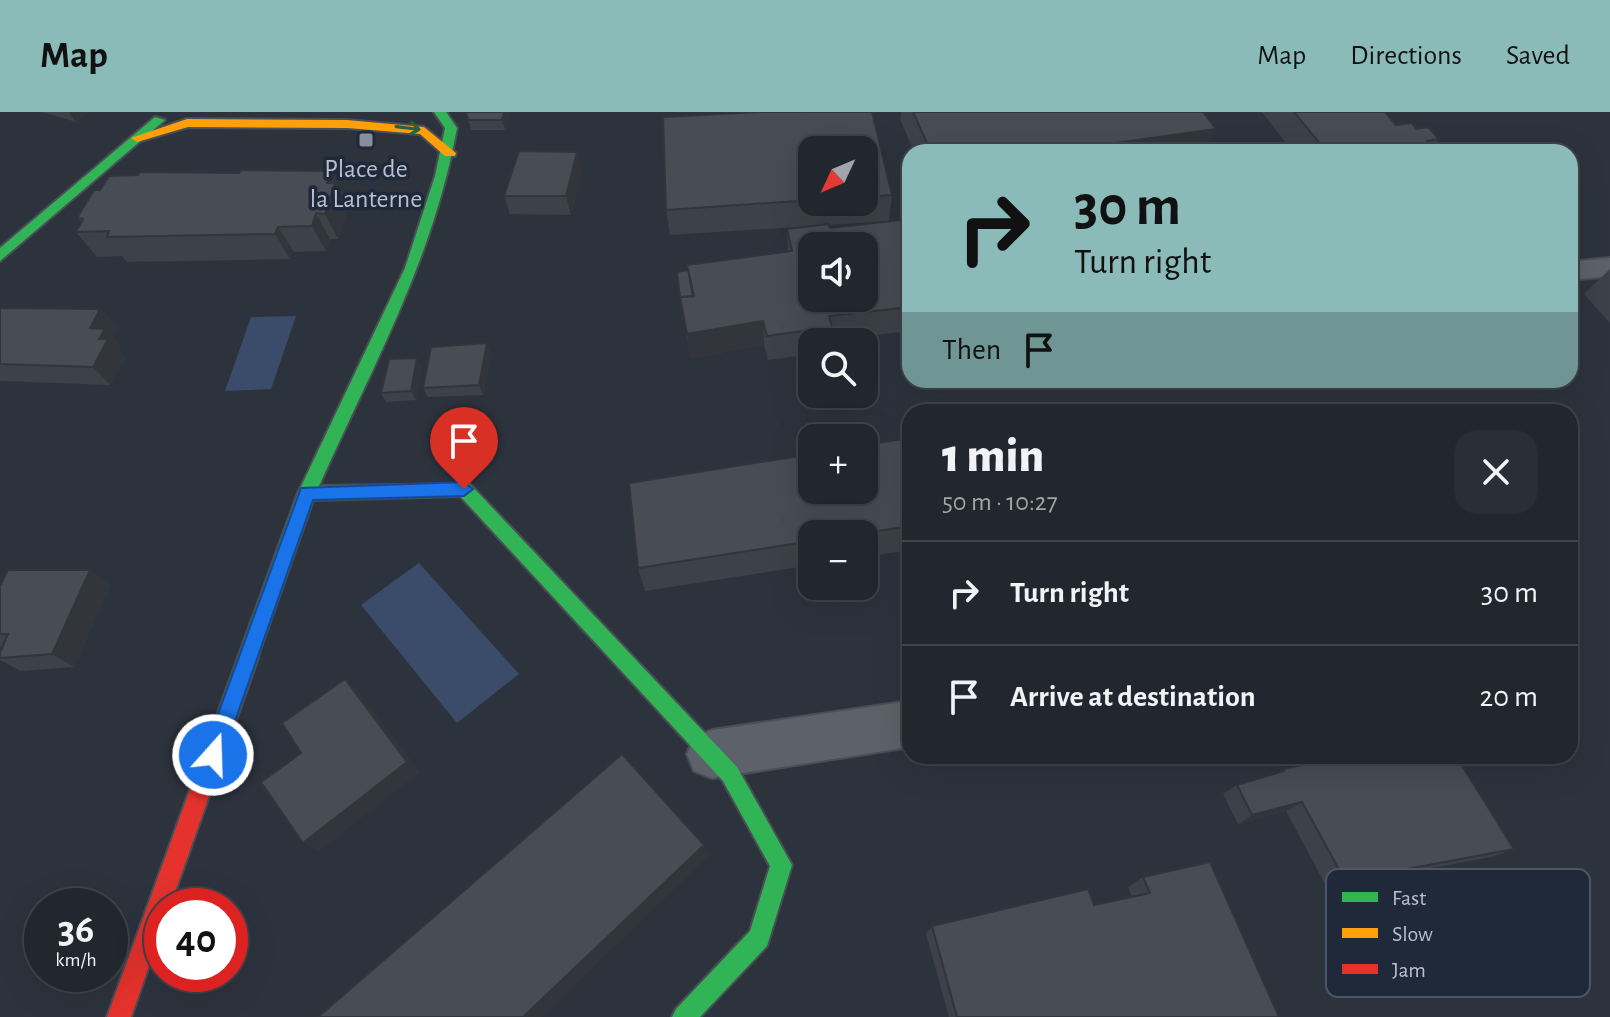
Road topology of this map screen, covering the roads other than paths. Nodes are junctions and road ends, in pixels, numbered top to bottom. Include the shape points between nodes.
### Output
1 (172, 112) edge
2 (440, 112) edge
3 (137, 138) junction
4 (450, 153) junction
5 (0, 256) edge
6 (1610, 267) edge
7 (1578, 270) edge
8 (307, 493) junction
9 (902, 725) edge
10 (712, 754) junction
11 (119, 1017) edge
12 (684, 1017) edge

1 - 3 street
2 - 4 street via 451,128
3 -> 4 street via 187,123 377,126 424,131
3 - 5 street
4 - 8 street via 411,268
6 - 7 lane
8 - 10 street via 464,489
8 - 11 street
9 - 10 street
10 - 12 street via 730,774 781,865 759,938

